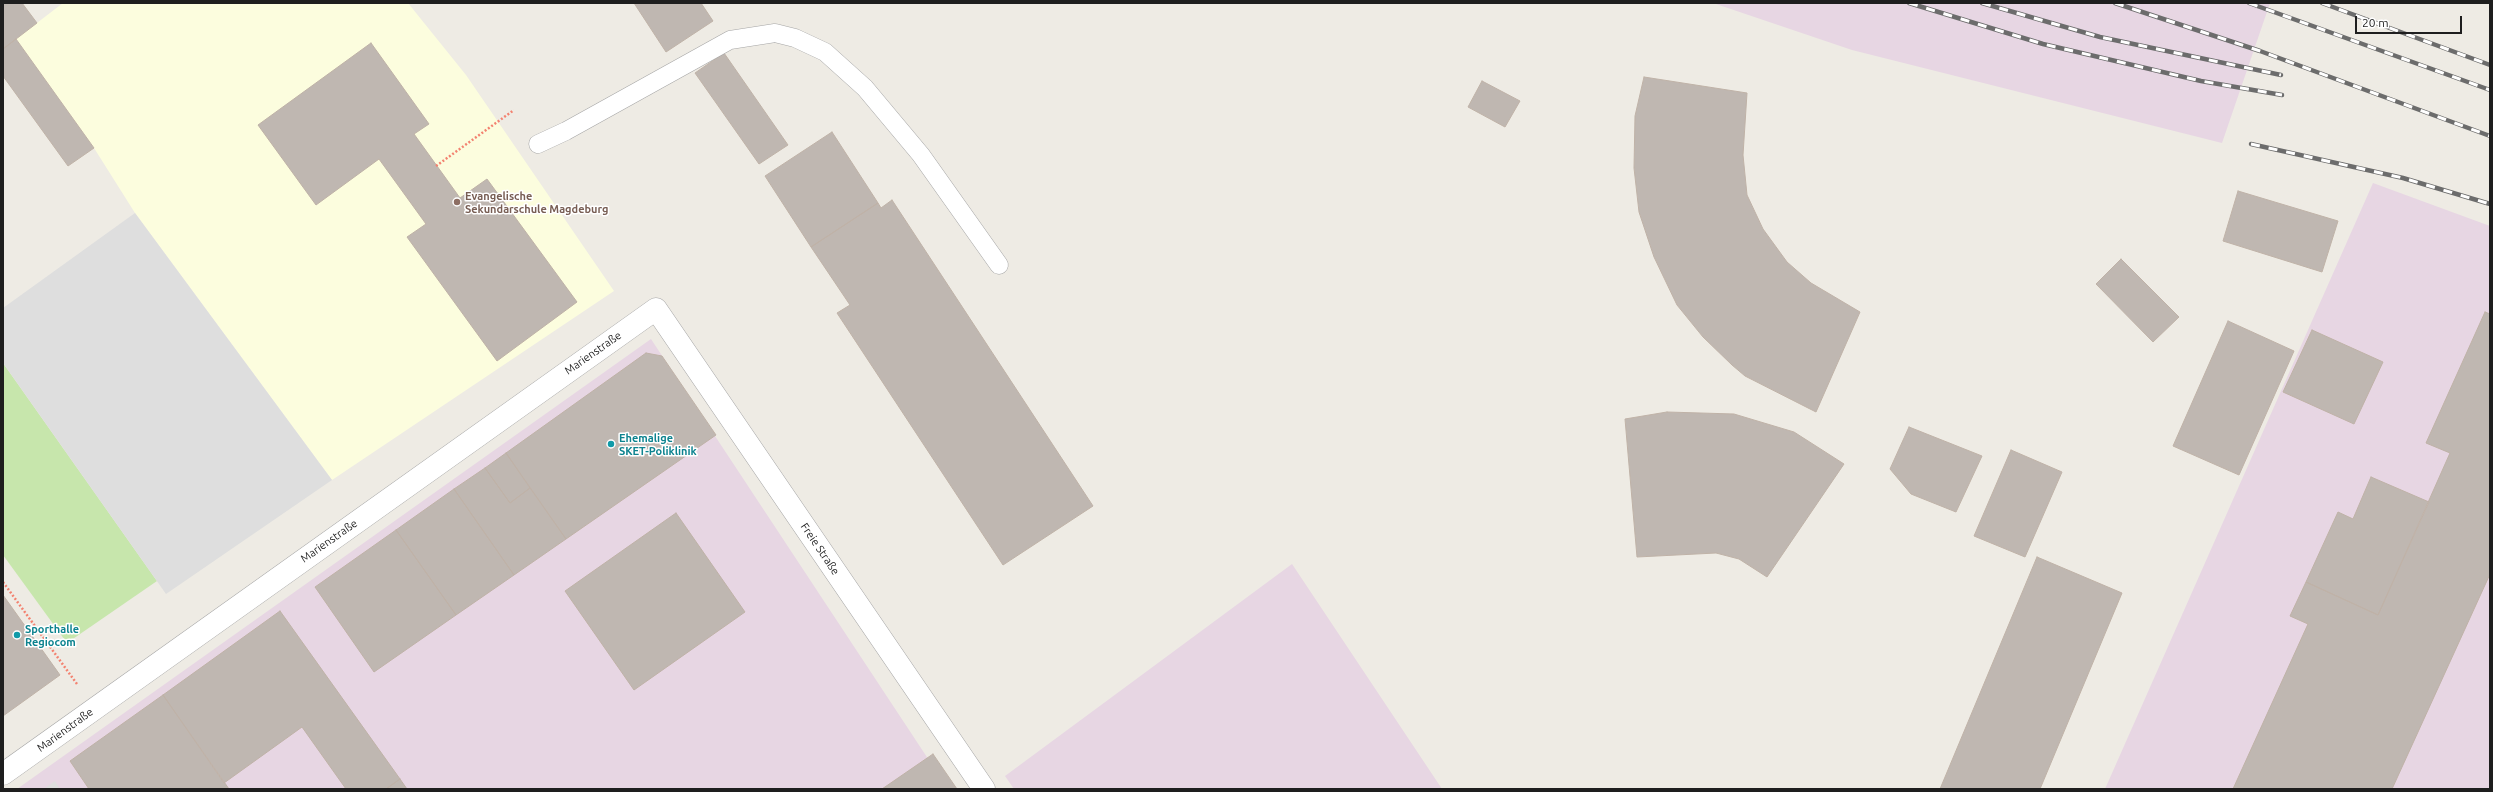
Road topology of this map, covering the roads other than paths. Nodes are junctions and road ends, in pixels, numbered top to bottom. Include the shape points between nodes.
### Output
1 (538, 144) dead end
2 (999, 265) dead end
3 (656, 309) joint
4 (3, 774) edge
5 (984, 789) edge

1 - 2 lane via 730,40 775,33 795,38 825,52 865,88 921,155
3 - 4 street, Marienstraße
3 - 5 street, Freie Straße

